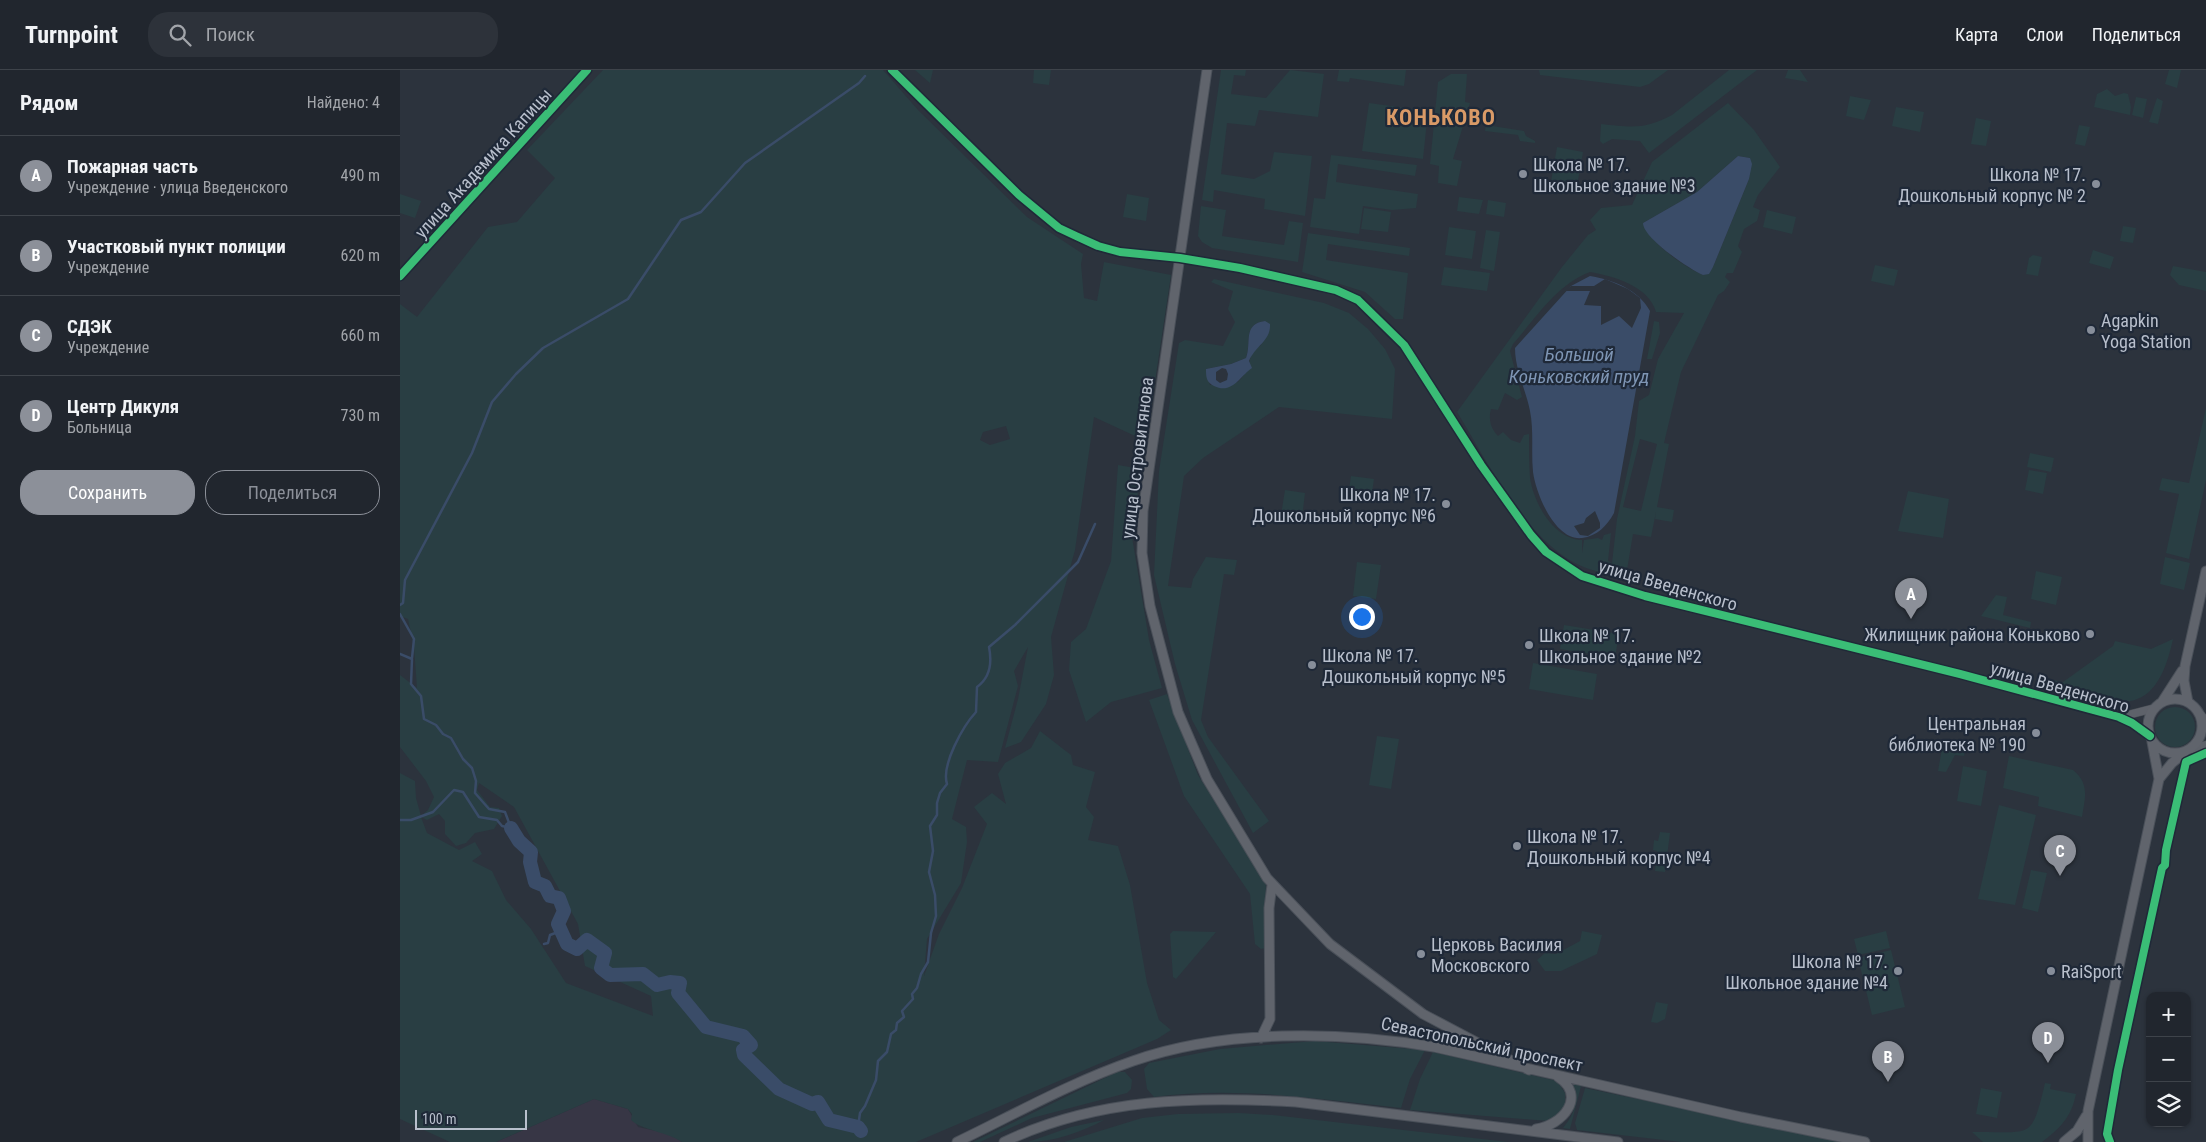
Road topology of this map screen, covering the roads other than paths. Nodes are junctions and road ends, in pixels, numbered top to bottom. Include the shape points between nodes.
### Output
1 (587, 70) edge
2 (892, 70) edge
3 (1208, 70) edge
4 (1180, 258) junction
5 (400, 276) edge
6 (2206, 570) edge
7 (2185, 666) junction
8 (2188, 702) junction
9 (2158, 705) junction
10 (2119, 717) junction
11 (2203, 717) edge
12 (2151, 739) junction
13 (2206, 745) edge
14 (2188, 751) junction
15 (2159, 779) junction
16 (1272, 885) junction
17 (1261, 1038) junction
18 (1529, 1070) junction
19 (1554, 1074) junction
20 (2088, 1111) junction
21 (1531, 1130) junction
22 (961, 1140) edge
23 (1004, 1142) edge
24 (1618, 1142) edge
25 (1865, 1142) edge
26 (2064, 1142) edge
27 (2088, 1142) edge

1 - 5 street, улица Академика Капицы
2 - 4 street via 1020,195 1059,228 1120,252
3 - 4 main road, улица Островитянова
4 - 10 street, улица Введенского via 1336,290 1358,300 1404,345 1531,535 1546,552 1582,576 1645,596
4 - 16 main road, улица Островитянова via 1143,511 1142,553 1150,606 1178,712 1207,779
6 - 7 main road
7 - 8 main road
7 - 9 main road
8 - 9 main road via 2175,699
8 - 11 main road
9 - 10 street, улица Введенского
9 - 12 main road via 2148,722
10 - 12 street, улица Введенского
11 - 14 main road via 2203,729 2197,743
12 - 14 main road via 2166,753
12 - 15 main road
13 - 14 street
14 - 15 main road
15 - 20 main road
16 - 17 main road via 1270,1019
16 - 18 main road, улица Островитянова via 1330,944 1423,1014
17 - 18 main road, Севастопольский проспект via 1312,1035 1388,1039
17 - 22 main road, Севастопольский проспект via 1186,1048 1136,1060 1102,1072
18 - 19 main road, Севастопольский проспект
19 - 21 main road via 1568,1088 1568,1111 1553,1124
19 - 25 main road, Севастопольский проспект
20 - 26 main road via 2077,1131
20 - 27 main road
21 - 23 main road via 1296,1102 1193,1100 1086,1112
21 - 24 main road

